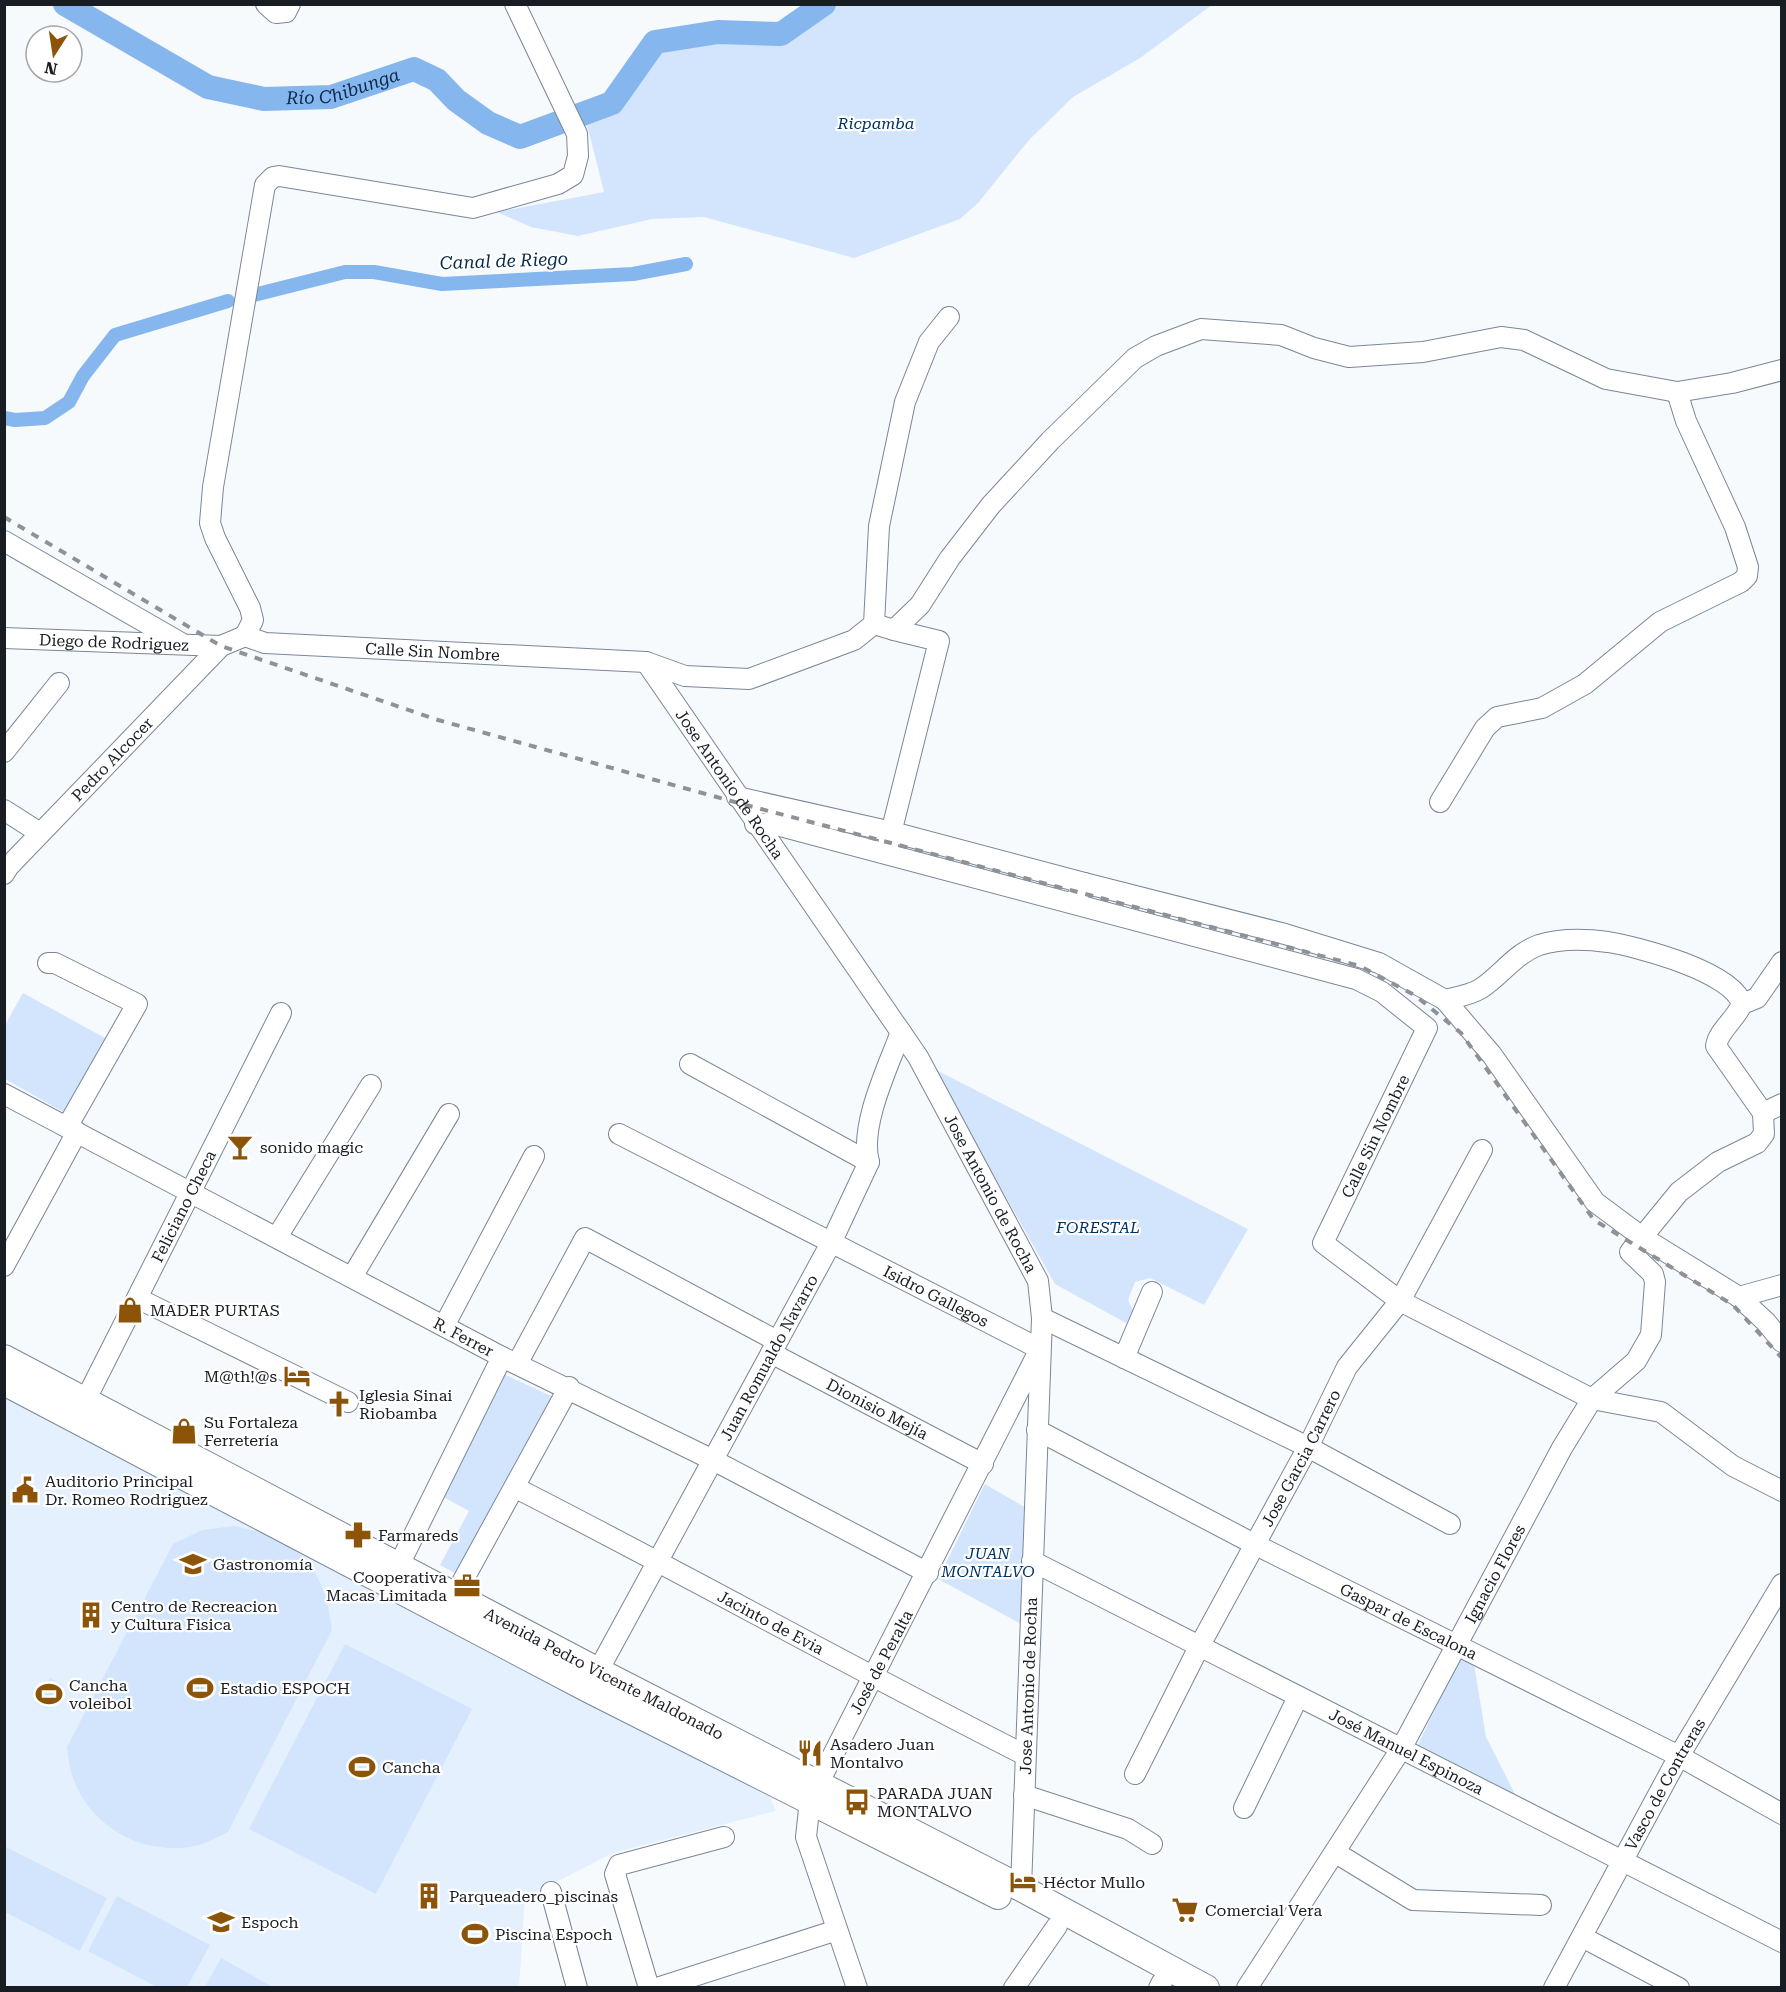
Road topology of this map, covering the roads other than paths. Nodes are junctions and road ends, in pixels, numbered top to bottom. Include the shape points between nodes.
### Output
1 (266, 4) edge
2 (290, 4) edge
3 (515, 4) edge
4 (949, 317) dead end
5 (1782, 370) edge
6 (1677, 392) junction
7 (4, 541) edge
8 (114, 604) junction
9 (874, 624) junction
10 (894, 630) junction
11 (245, 636) junction
12 (4, 638) edge
13 (108, 642) junction
14 (185, 645) junction
15 (221, 646) junction
16 (646, 663) junction
17 (59, 682) dead end
18 (4, 752) edge
19 (737, 797) junction
20 (1440, 802) dead end
21 (4, 810) edge
22 (755, 824) junction
23 (892, 832) junction
24 (40, 833) junction
25 (886, 854) junction
26 (4, 874) edge
27 (1084, 883) junction
28 (1074, 903) junction
29 (1782, 962) edge
30 (48, 963) dead end
31 (1445, 1000) junction
32 (1742, 1004) junction
33 (281, 1013) dead end
34 (901, 1032) junction
35 (690, 1064) dead end
36 (371, 1085) dead end
37 (4, 1094) edge
38 (1782, 1104) edge
39 (1763, 1113) junction
40 (449, 1114) dead end
41 (72, 1129) junction
42 (619, 1134) dead end
43 (1482, 1150) dead end
44 (534, 1156) dead end
45 (869, 1162) junction
46 (191, 1192) junction
47 (277, 1237) junction
48 (1642, 1238) junction
49 (831, 1243) junction
50 (4, 1266) edge
51 (352, 1277) junction
52 (1782, 1285) edge
53 (1152, 1292) dead end
54 (1739, 1297) junction
55 (139, 1299) junction
56 (1400, 1301) junction
57 (1042, 1318) junction
58 (444, 1326) junction
59 (1782, 1342) edge
60 (774, 1347) junction
61 (1040, 1349) junction
62 (4, 1358) edge
63 (1124, 1358) junction
64 (510, 1360) junction
65 (4, 1382) edge
66 (569, 1388) junction
67 (86, 1399) junction
68 (1592, 1400) junction
69 (348, 1402) dead end
70 (1037, 1430) junction
71 (1308, 1447) junction
72 (712, 1460) junction
73 (983, 1464) junction
74 (516, 1488) junction
75 (1782, 1491) edge
76 (1450, 1524) dead end
77 (1254, 1544) junction
78 (658, 1560) junction
79 (1032, 1561) junction
80 (399, 1566) junction
81 (928, 1573) junction
82 (1782, 1584) edge
83 (455, 1595) junction
84 (1456, 1644) junction
85 (1199, 1647) junction
86 (598, 1671) junction
87 (872, 1678) junction
88 (1298, 1697) junction
89 (1401, 1749) junction
90 (1025, 1755) junction
91 (1679, 1756) junction
92 (1136, 1774) dead end
93 (814, 1791) junction
94 (1024, 1795) junction
95 (1244, 1808) dead end
96 (1782, 1814) edge
97 (724, 1837) dead end
98 (1152, 1844) dead end
99 (1336, 1853) junction
100 (1622, 1861) junction
101 (1021, 1888) junction
102 (551, 1892) dead end
103 (1541, 1905) dead end
104 (1057, 1926) junction
105 (837, 1930) junction
106 (1582, 1937) junction
107 (1782, 1942) edge
108 (1164, 1986) edge
109 (577, 1988) edge
110 (649, 1988) edge
111 (657, 1988) edge
112 (857, 1988) edge
113 (1014, 1988) edge
114 (1206, 1988) edge
115 (1247, 1988) edge
116 (1554, 1988) edge
117 (1679, 1988) edge

1 - 2 street via 276,13 286,12
3 - 11 street via 577,134 578,156 573,175 558,184 473,208 279,176 266,185 210,523 250,608 253,620
4 - 9 street via 929,342 905,402 879,526
5 - 6 street
6 - 10 street via 1606,379 1512,338 1423,352 1349,357 1281,335 1201,329 1135,358 1083,407 991,505 920,605
6 - 20 street via 1686,421 1735,527 1748,567 1747,576 1660,622 1576,689 1542,708 1497,717 1485,728
7 - 8 street
8 - 13 street via 117,626
8 - 14 street
9 - 10 street
9 - 16 street, Calle Sin Nombre via 854,640 749,679 685,676
10 - 23 street via 939,641
11 - 15 street
11 - 16 street, Calle Sin Nombre via 265,643
12 - 13 street, Diego de Rodriguez
13 - 14 street, Diego de Rodriguez
14 - 15 street, Diego de Rodriguez
15 - 24 street, Pedro Alcocer
16 - 19 street, Jose Antonio de Rocha
17 - 18 street
19 - 22 street, Jose Antonio de Rocha
19 - 23 street
21 - 24 street
22 - 25 street via 773,824
22 - 34 street, Jose Antonio de Rocha
23 - 25 street
23 - 27 street
24 - 26 street, Pedro Alcocer
25 - 28 street
27 - 28 street
27 - 31 street via 1285,934 1379,963
28 - 56 street, Calle Sin Nombre via 1356,979 1382,992 1426,1028 1323,1244
29 - 32 street via 1757,998
30 - 41 street via 136,1004
31 - 32 street via 1481,988 1507,964 1537,946 1558,940 1608,942 1671,959 1723,981 1735,990
31 - 48 street via 1492,1055 1595,1202
32 - 39 street via 1716,1046
33 - 46 street, Feliciano Checa
34 - 45 street, Juan Romualdo Navarro via 868,1125
34 - 57 street, Jose Antonio de Rocha via 1038,1281
35 - 45 street
36 - 47 street
37 - 41 street, R. Ferrer
38 - 39 street
39 - 48 street via 1764,1134 1757,1143 1718,1162 1678,1192
40 - 51 street
41 - 46 street, R. Ferrer
41 - 50 street
42 - 49 street, Isidro Gallegos
43 - 56 street, Jose Garcia Carrero
44 - 58 street
45 - 49 street, Juan Romualdo Navarro
46 - 47 street, R. Ferrer
46 - 55 street, Feliciano Checa
47 - 51 street, R. Ferrer
48 - 54 street
48 - 68 street, Ignacio Flores via 1630,1252 1653,1274 1651,1335 1636,1361
49 - 60 street, Juan Romualdo Navarro
49 - 61 street, Isidro Gallegos
51 - 58 street, R. Ferrer
52 - 54 street
53 - 63 street
54 - 59 street
55 - 67 street, Feliciano Checa
55 - 69 street
56 - 68 street
56 - 71 street, Jose Garcia Carrero via 1347,1367
57 - 61 street, Jose Antonio de Rocha
57 - 63 street
58 - 64 street, R. Ferrer
60 - 64 street, Dionisio Mejía via 585,1238
60 - 72 street, Juan Romualdo Navarro
60 - 73 street, Dionisio Mejía
61 - 70 street, Jose Antonio de Rocha
61 - 73 street, José de Peralta
62 - 67 main road, Avenida Pedro Vicente Maldonado
63 - 71 street
64 - 66 street, R. Ferrer
64 - 80 street
65 - 93 main road, Avenida Pedro Vicente Maldonado via 588,1689
66 - 72 street, R. Ferrer
66 - 74 street
67 - 80 main road, Avenida Pedro Vicente Maldonado
68 - 75 street via 1661,1412 1733,1466
68 - 84 street, Ignacio Flores
70 - 77 street, Gaspar de Escalona
70 - 79 street, Jose Antonio de Rocha
71 - 76 street
71 - 77 street, Jose Garcia Carrero
72 - 78 street, Juan Romualdo Navarro
72 - 81 street, R. Ferrer
73 - 81 street, José de Peralta
74 - 78 street, Jacinto de Evia
74 - 83 street
77 - 84 street, Gaspar de Escalona
77 - 85 street, Jose Garcia Carrero
78 - 86 street, Juan Romualdo Navarro
78 - 87 street, Jacinto de Evia
79 - 85 street, José Manuel Espinoza
79 - 90 street, Jose Antonio de Rocha
80 - 83 main road, Avenida Pedro Vicente Maldonado
81 - 87 street, José de Peralta
82 - 91 street, Vasco de Contreras
83 - 86 main road, Avenida Pedro Vicente Maldonado
84 - 89 street, Ignacio Flores
84 - 91 street, Gaspar de Escalona
85 - 88 street, José Manuel Espinoza
85 - 92 street, Jose Garcia Carrero
86 - 93 main road, Avenida Pedro Vicente Maldonado
87 - 90 street, Jacinto de Evia
87 - 93 street, José de Peralta
88 - 89 street, José Manuel Espinoza
88 - 95 street
89 - 99 street, Ignacio Flores
89 - 100 street, José Manuel Espinoza
90 - 94 street, Jose Antonio de Rocha
91 - 96 street, Gaspar de Escalona
91 - 100 street, Vasco de Contreras
93 - 101 main road, Avenida Pedro Vicente Maldonado
93 - 104 main road, Avenida Pedro Vicente Maldonado
93 - 105 street, José de Peralta via 806,1837
94 - 98 street via 1128,1829
94 - 101 street, Jose Antonio de Rocha
97 - 110 street via 619,1865 616,1870
99 - 103 street via 1413,1900
99 - 115 street, Ignacio Flores
100 - 106 street, Vasco de Contreras
100 - 107 street, José Manuel Espinoza
101 - 114 main road, Avenida Pedro Vicente Maldonado
102 - 109 street
104 - 108 main road, Avenida Pedro Vicente Maldonado
104 - 113 street
105 - 111 street
105 - 112 street, José de Peralta
106 - 116 street, Vasco de Contreras
106 - 117 street

